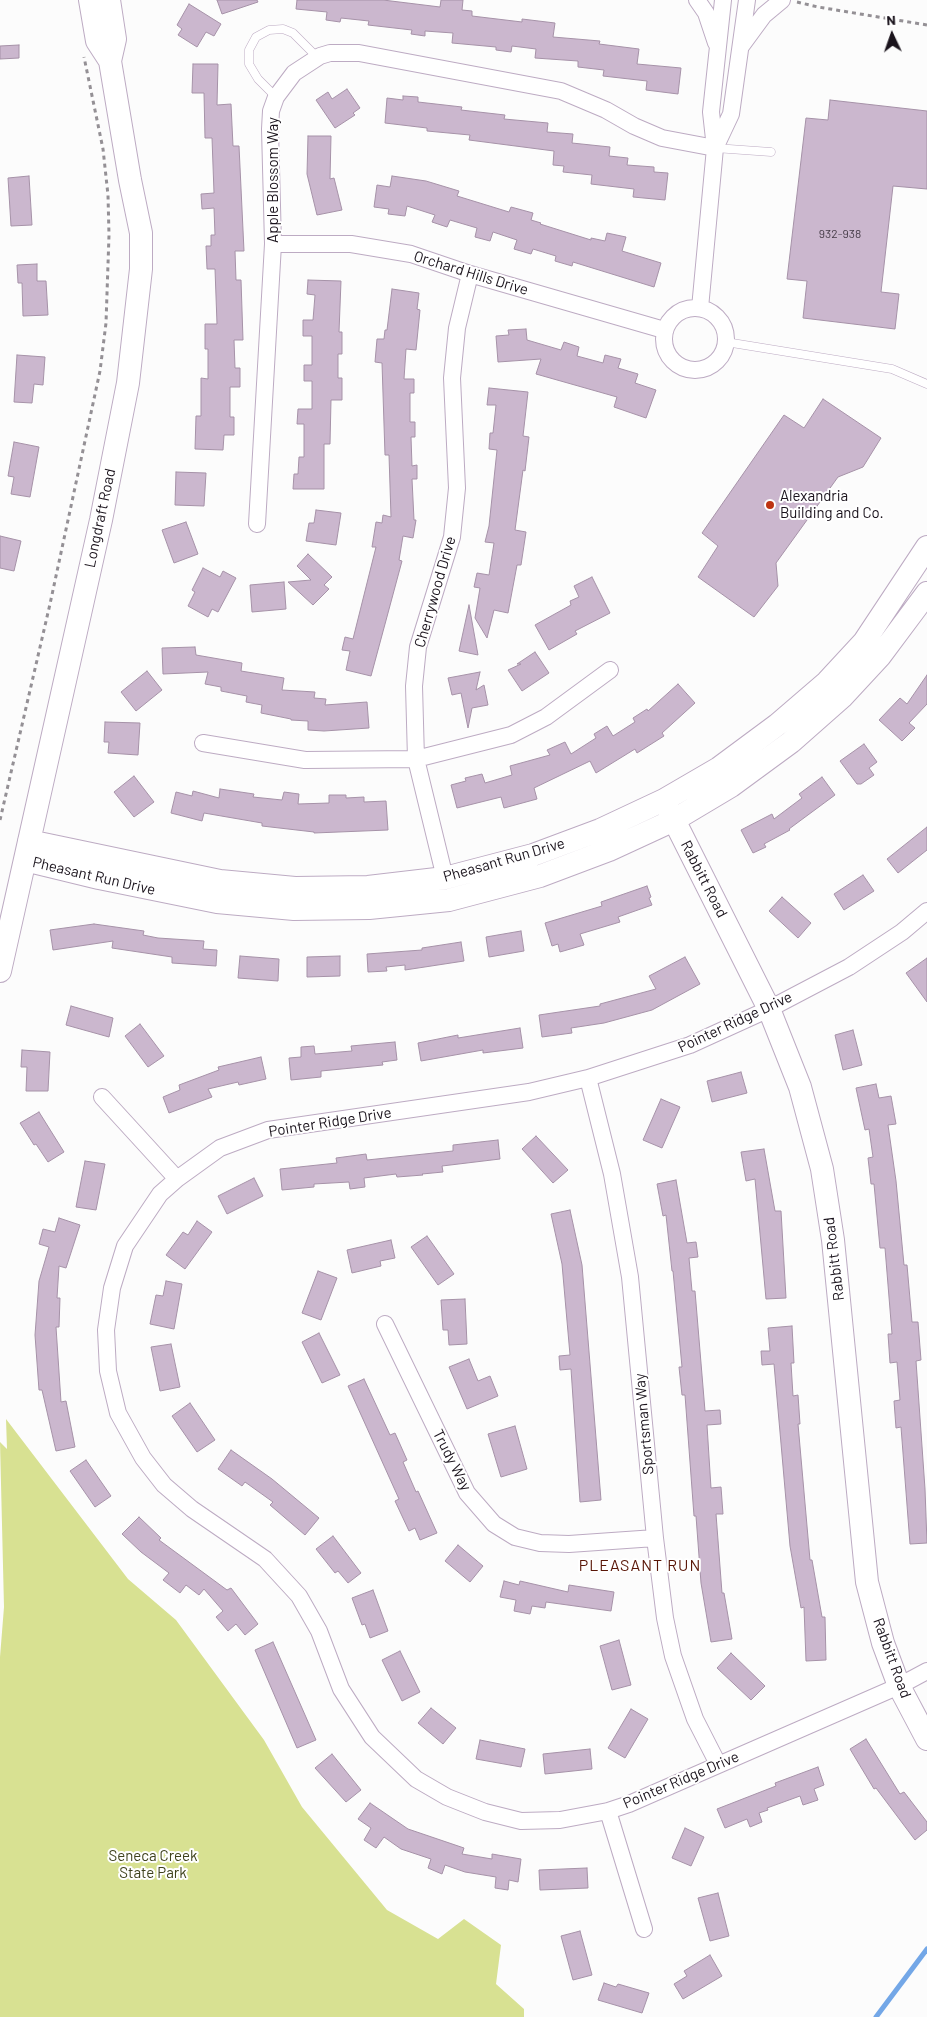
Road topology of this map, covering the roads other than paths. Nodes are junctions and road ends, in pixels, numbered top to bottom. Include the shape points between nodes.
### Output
1 (90, 0) edge
2 (109, 0) edge
3 (697, 0) edge
4 (723, 0) edge
5 (747, 0) edge
6 (782, 0) edge
7 (718, 47) junction
8 (740, 47) junction
9 (320, 56) junction
10 (110, 61) junction
11 (276, 97) junction
12 (715, 148) junction
13 (772, 152) dead end
14 (274, 244) junction
15 (470, 274) junction
16 (700, 308) junction
17 (664, 330) junction
18 (726, 342) junction
19 (927, 384) edge
20 (257, 524) dead end
21 (927, 547) edge
22 (927, 593) edge
23 (610, 670) dead end
24 (203, 743) dead end
25 (416, 759) junction
26 (669, 810) junction
27 (27, 850) junction
28 (445, 878) junction
29 (927, 911) edge
30 (0, 971) edge
31 (769, 1009) junction
32 (588, 1078) junction
33 (102, 1097) dead end
34 (177, 1179) junction
35 (385, 1324) dead end
36 (654, 1538) junction
37 (927, 1671) edge
38 (899, 1686) junction
39 (927, 1739) edge
40 (718, 1764) junction
41 (608, 1810) junction
42 (644, 1929) dead end

1 - 10 street, Longdraft Road via 98,41
2 - 10 street, Longdraft Road via 115,39
3 - 7 street via 706,13
4 - 7 street
5 - 8 street
6 - 8 street via 764,15
7 - 12 street via 711,112
8 - 12 street via 731,114
9 - 11 street, Apple Blossom Way via 294,73
9 - 11 lane via 293,33 282,29 269,30 256,37 249,50 250,64 258,79
9 - 12 street, Apple Blossom Way via 359,53 561,91 662,138
10 - 27 street, Longdraft Road via 141,233 141,269 128,383 101,520
11 - 14 street, Apple Blossom Way via 270,129
12 - 13 lane
12 - 16 street
14 - 15 street, Orchard Hills Drive via 351,244 411,254
14 - 20 street, Apple Blossom Way
15 - 17 street, Orchard Hills Drive
15 - 25 street, Cherrywood Drive via 457,328 452,378 456,488 452,538 418,647 414,686
16 - 17 street via 678,312
16 - 18 street via 712,313 722,323
17 - 18 street via 667,355 688,370 713,364 724,351
18 - 19 lane via 892,369
21 - 26 street, Pheasant Run Drive via 864,642 827,682
22 - 26 street, Pheasant Run Drive via 880,656 842,697 791,742 731,786
23 - 25 street via 546,717 510,735
24 - 25 street via 305,760
25 - 28 street, Cherrywood Drive
26 - 27 street, Pheasant Run Drive via 609,850 540,876 449,900 369,908 294,910 217,902 99,878
26 - 28 street, Pheasant Run Drive via 600,830 533,855
26 - 31 street, Rabbitt Road
27 - 28 street, Pheasant Run Drive via 220,881 295,888 368,887
27 - 30 street, Longdraft Road
29 - 31 street, Pointer Ridge Drive via 849,967
31 - 32 street, Pointer Ridge Drive via 690,1046
31 - 38 street, Rabbitt Road via 800,1087 822,1169 833,1240 867,1582 882,1643
32 - 34 street, Pointer Ridge Drive via 529,1092 268,1130 220,1148
32 - 36 street, Sportsman Way via 612,1174 630,1277
33 - 34 street
34 - 41 street, Pointer Ridge Drive via 160,1194 125,1246 112,1288 106,1330 108,1371 118,1412 143,1458 164,1484 192,1509 265,1559 299,1596 320,1631 341,1689 372,1737 416,1779 455,1800 521,1821 560,1820
35 - 36 street, Trudy Way via 467,1493 494,1524 515,1537 540,1543
36 - 40 street, Sportsman Way via 673,1656 696,1719
37 - 38 street, Pointer Ridge Drive
38 - 39 street, Rabbitt Road
38 - 40 street, Pointer Ridge Drive
40 - 41 street, Pointer Ridge Drive via 629,1804
41 - 42 street

